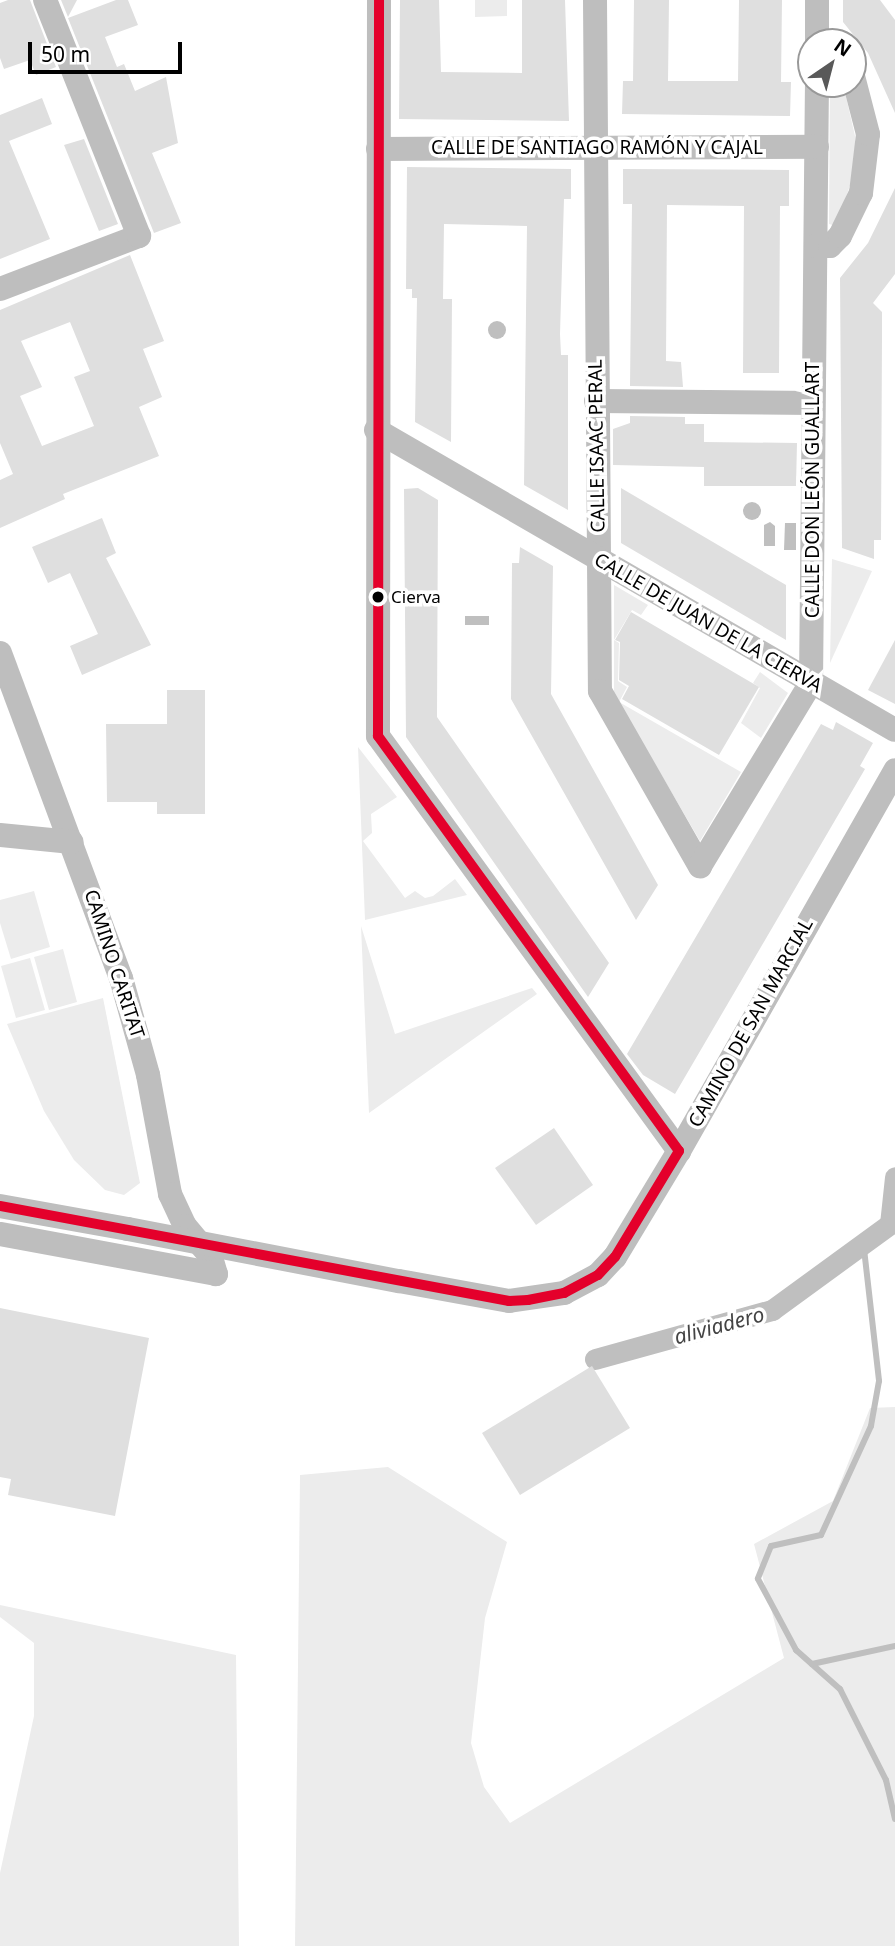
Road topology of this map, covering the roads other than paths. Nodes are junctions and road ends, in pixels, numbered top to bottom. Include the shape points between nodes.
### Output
1 (45, 0) edge
2 (379, 0) edge
3 (595, 0) edge
4 (817, 0) edge
5 (817, 28) edge
6 (817, 98) edge
7 (859, 98) edge
8 (817, 147) junction
9 (378, 149) junction
10 (596, 149) junction
11 (816, 246) junction
12 (0, 289) edge
13 (596, 401) junction
14 (813, 403) junction
15 (376, 430) junction
16 (598, 560) junction
17 (0, 653) edge
18 (811, 682) junction
19 (895, 730) edge
20 (895, 770) edge
21 (0, 835) edge
22 (72, 842) junction
23 (679, 1151) junction
24 (0, 1206) edge
25 (0, 1234) edge

1 - 12 street via 139,236
2 - 9 street
3 - 10 street, CALLE ISAAC PERAL
4 - 5 street
6 - 8 street, CALLE DON LEÓN GUALLART
7 - 11 street via 868,134 861,193 840,236 830,246
8 - 10 street, CALLE DE SANTIAGO RAMÓN Y CAJAL
8 - 11 street, CALLE DON LEÓN GUALLART
9 - 10 street, CALLE DE SANTIAGO RAMÓN Y CAJAL
9 - 15 street
10 - 13 street, CALLE ISAAC PERAL
11 - 14 street, CALLE DON LEÓN GUALLART
13 - 14 street
13 - 16 street, CALLE ISAAC PERAL
14 - 18 street, CALLE DON LEÓN GUALLART
15 - 16 street, CALLE DE JUAN DE LA CIERVA
15 - 23 street via 379,736
16 - 18 street, CALLE DE JUAN DE LA CIERVA
16 - 18 street, CALLE ISAAC PERAL via 600,691 701,866
17 - 22 street, CAMINO CARITAT
18 - 19 street, CALLE DE JUAN DE LA CIERVA
20 - 23 street, CAMINO DE SAN MARCIAL
21 - 22 street
22 - 25 street, CAMINO CARITAT via 135,1028 170,1194 185,1226 211,1257 216,1274
23 - 24 street, CAMINO DE SAN MARCIAL, bridge via 615,1256 598,1275 564,1293 509,1301

